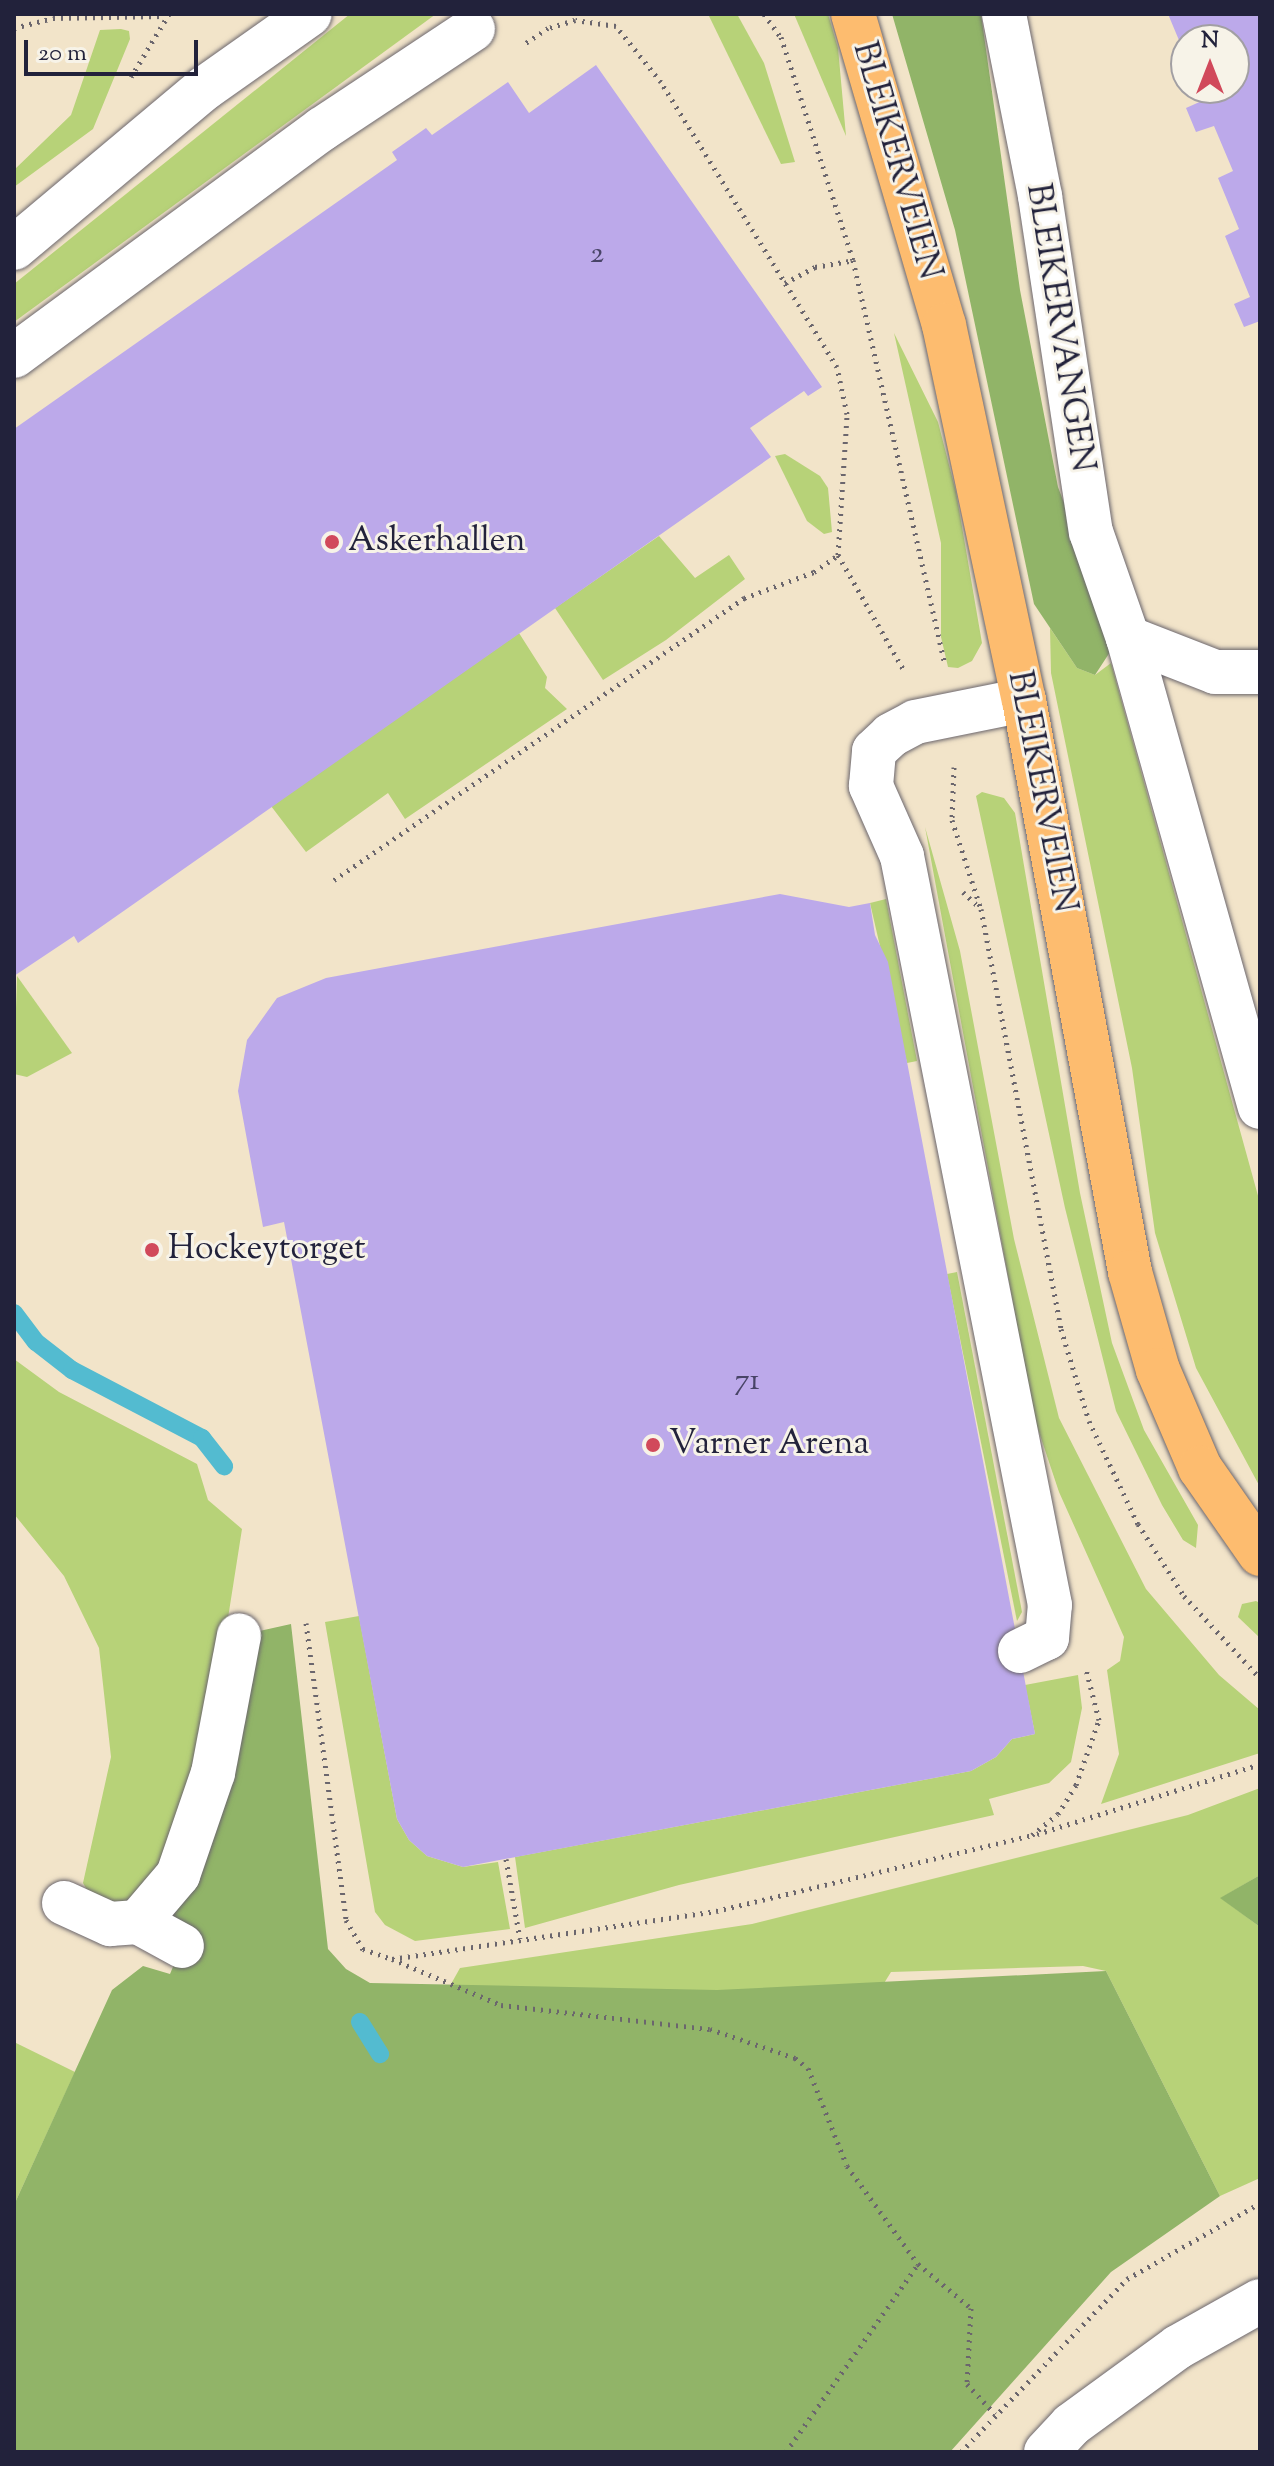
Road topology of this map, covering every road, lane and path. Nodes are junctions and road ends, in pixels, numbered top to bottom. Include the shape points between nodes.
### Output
1 (310, 14) edge
2 (764, 14) edge
3 (853, 14) edge
4 (1004, 14) edge
5 (165, 16) dead end
6 (14, 28) edge
7 (473, 29) dead end
8 (511, 53) dead end
9 (14, 248) edge
10 (853, 260) junction
11 (785, 283) junction
12 (14, 356) edge
13 (1128, 638) junction
14 (1260, 672) edge
15 (1024, 700) junction
16 (956, 714) junction
17 (334, 880) dead end
18 (1260, 1107) edge
19 (1260, 1554) edge
20 (306, 1623) dead end
21 (239, 1635) dead end
22 (1034, 1645) joint
23 (1260, 1678) edge
24 (1260, 1764) edge
25 (1032, 1835) junction
26 (506, 1859) dead end
27 (64, 1903) dead end
28 (138, 1922) junction
29 (520, 1939) junction
30 (182, 1946) dead end
31 (392, 1959) junction
32 (1260, 2203) edge
33 (918, 2264) junction
34 (1260, 2301) edge
35 (995, 2414) junction
36 (786, 2452) edge
37 (961, 2452) edge
38 (1046, 2452) edge

1 - 9 street via 205,88
2 - 10 path via 781,37
3 - 15 main road, BLEIKERVEIEN via 944,325
4 - 13 street, BLEIKERVANGEN via 1040,196 1091,532
5 - 6 path via 53,18
7 - 12 street via 322,129
8 - 11 path via 548,28 575,20 616,26 661,82
10 - 11 path via 815,267
10 - 16 path
11 - 17 path via 837,367 844,398 838,555 814,572 744,598
13 - 14 street via 1215,672
13 - 18 street, BLEIKERVANGEN
15 - 16 street
15 - 19 main road, BLEIKERVEIEN via 1130,1272 1158,1370 1200,1468
16 - 22 street via 915,722 891,735 874,751 871,786 902,856 1050,1605
16 - 23 path via 952,820 981,909 1061,1329 1089,1421 1138,1524 1184,1596
20 - 31 path via 346,1920 363,1949
21 - 28 street via 213,1773 194,1832 178,1875
22 - 25 path via 1091,1672 1099,1720 1076,1785 1058,1814
24 - 25 path
25 - 29 path via 716,1911
26 - 29 path
27 - 28 street via 110,1924
28 - 30 street
29 - 31 path
31 - 33 path via 501,2005 710,2029 795,2058 808,2068 847,2166
32 - 35 path via 1127,2279
33 - 35 path via 971,2308 967,2384
33 - 36 path
34 - 38 street via 1178,2347 1071,2425
35 - 37 path

